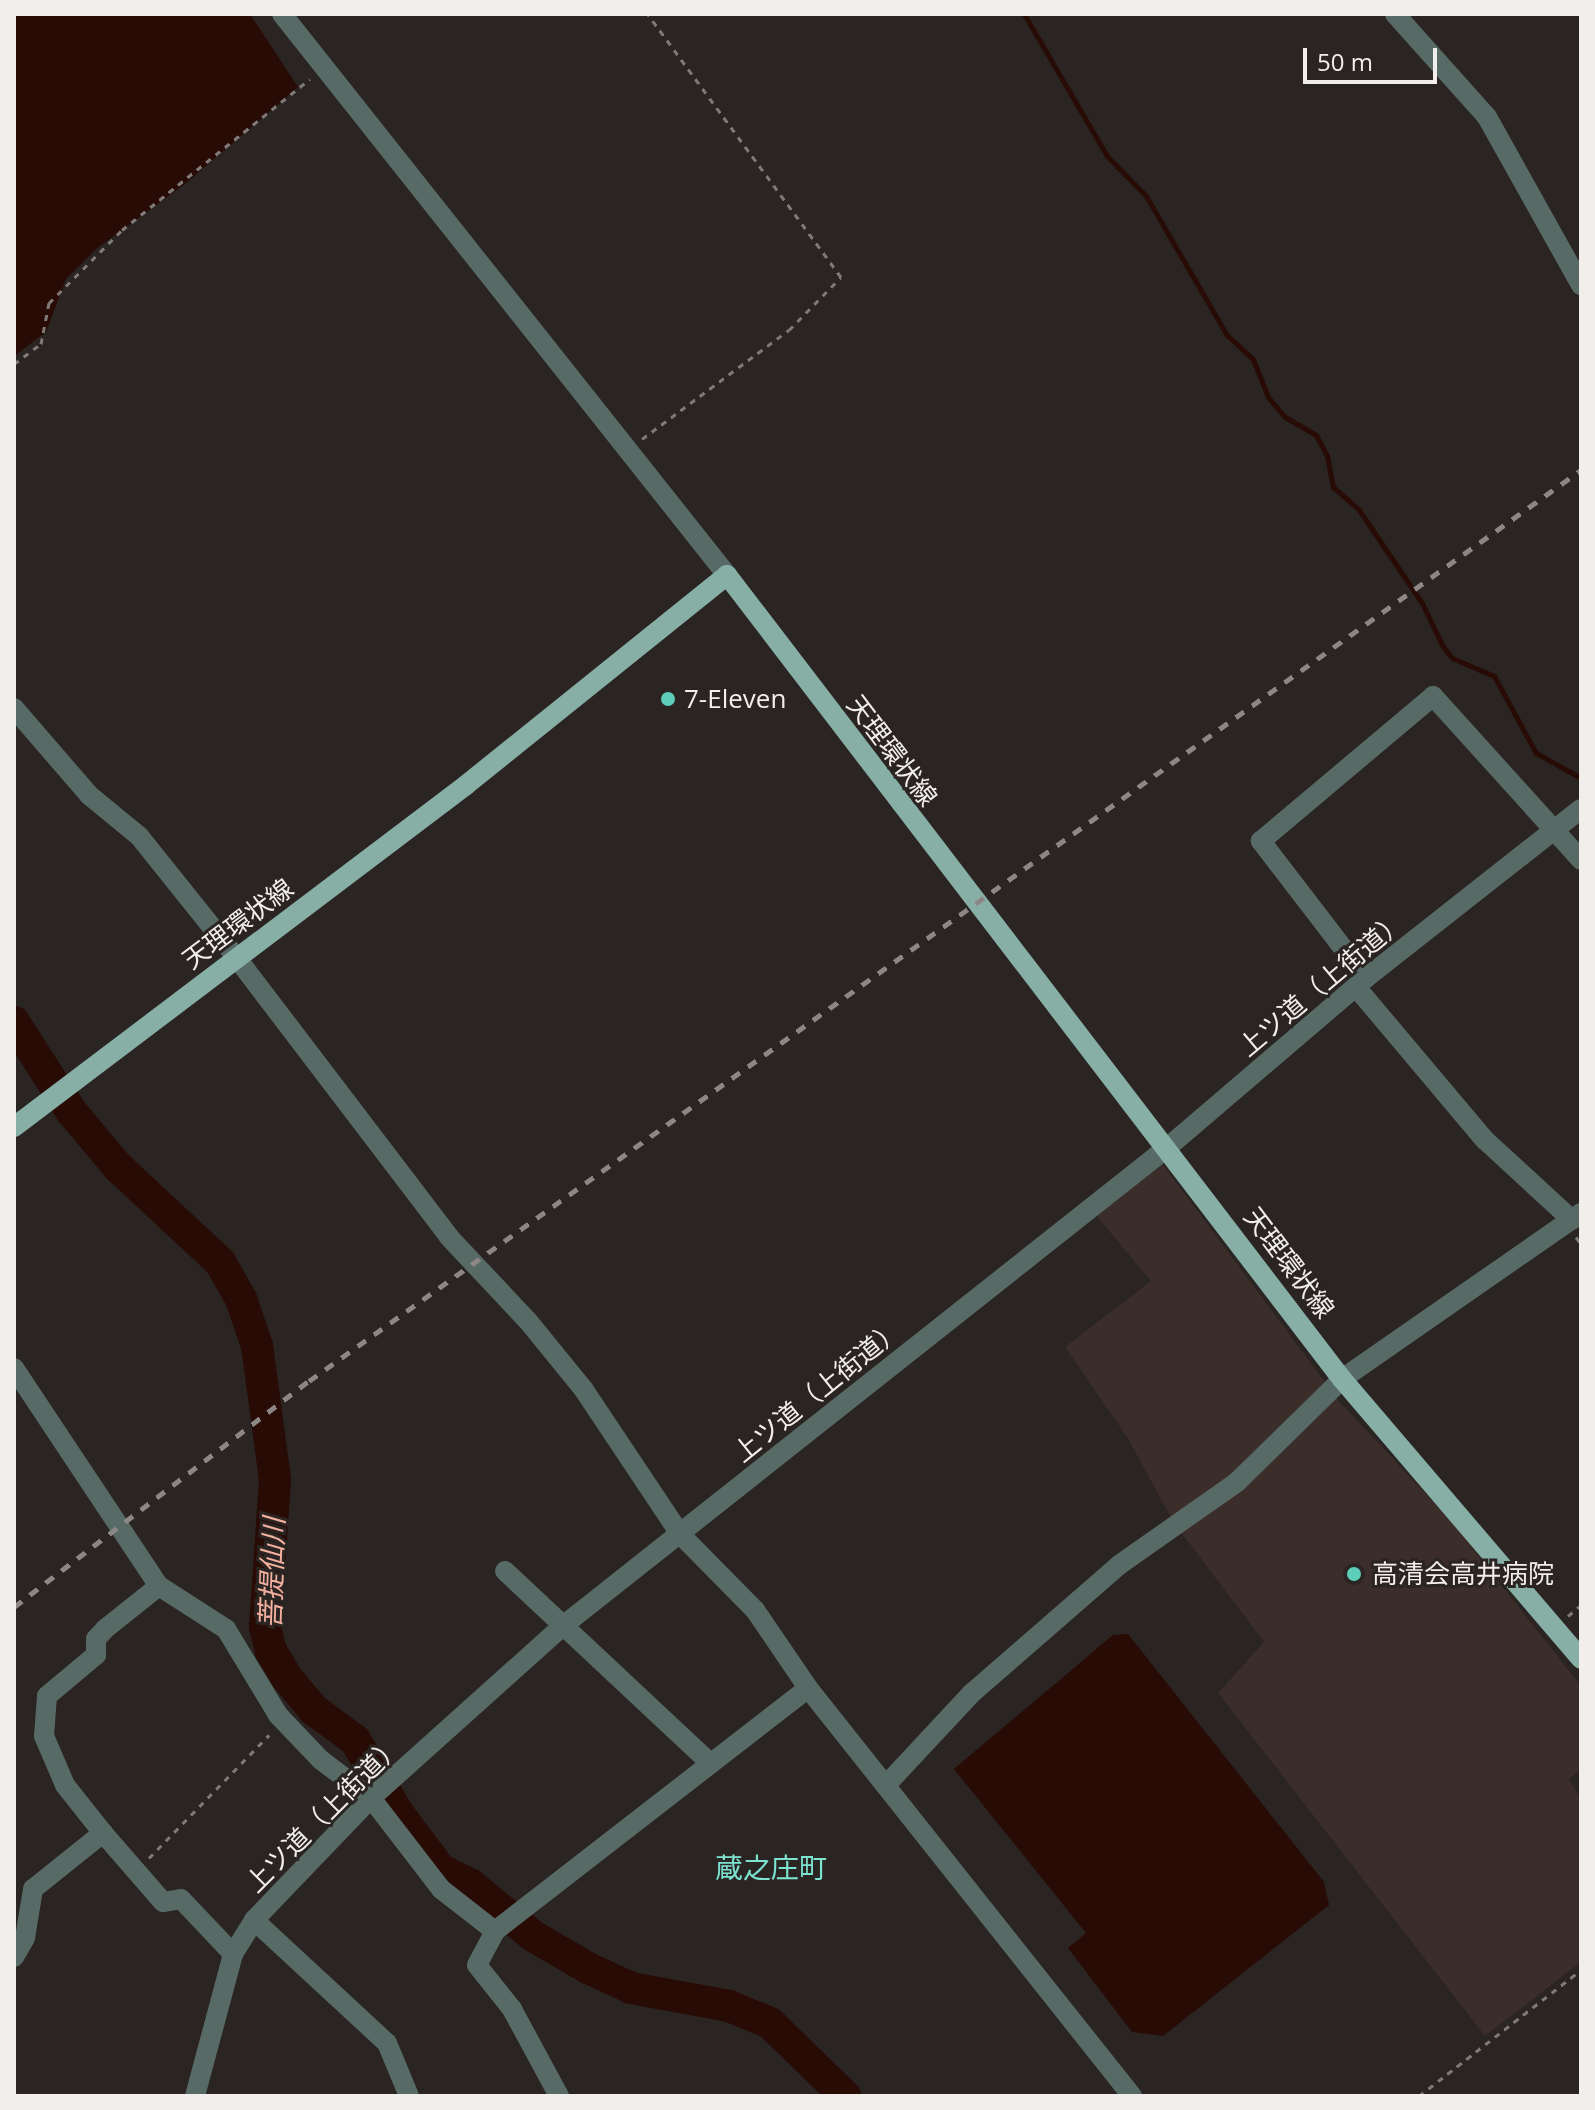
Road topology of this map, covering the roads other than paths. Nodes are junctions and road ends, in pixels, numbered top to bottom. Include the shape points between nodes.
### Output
1 (282, 14) edge
2 (1395, 14) edge
3 (1581, 285) edge
4 (727, 575) junction
5 (14, 708) edge
6 (1581, 809) edge
7 (1553, 832) junction
8 (1581, 860) edge
9 (236, 957) junction
10 (1361, 982) junction
11 (14, 1127) edge
12 (1168, 1147) junction
13 (1576, 1217) edge
14 (14, 1368) edge
15 (1342, 1379) junction
16 (680, 1534) junction
17 (505, 1571) dead end
18 (159, 1586) junction
19 (564, 1625) junction
20 (1581, 1659) edge
21 (808, 1688) junction
22 (711, 1764) junction
23 (887, 1784) junction
24 (371, 1798) junction
25 (103, 1833) junction
26 (254, 1920) junction
27 (495, 1931) junction
28 (233, 1954) junction
29 (14, 1957) edge
30 (195, 2096) edge
31 (409, 2096) edge
32 (559, 2096) edge
33 (1132, 2096) edge

1 - 4 street
2 - 3 street via 1487,117
4 - 9 main road, 天理環状線 via 466,785
4 - 12 main road, 天理環状線 via 1050,1003
5 - 9 street via 89,795 139,836
6 - 7 street, 上ツ道（上街道）
7 - 8 street
7 - 10 street, 上ツ道（上街道）
7 - 10 street via 1433,696 1261,841
9 - 11 main road, 天理環状線
9 - 16 street via 449,1237 584,1390
10 - 12 street, 上ツ道（上街道）
10 - 13 street via 1485,1140
12 - 15 main road, 天理環状線
12 - 16 street, 上ツ道（上街道）
13 - 15 street
14 - 18 street
15 - 20 main road, 天理環状線
15 - 23 street via 1237,1482 1119,1565 972,1693
16 - 19 street, 上ツ道（上街道）
16 - 21 street via 755,1610
17 - 19 street
18 - 24 street via 226,1629 283,1721 321,1760
18 - 25 street via 105,1629 96,1639 96,1655 47,1696 44,1736 65,1785
19 - 22 street
19 - 24 street, 上ツ道（上街道）
21 - 22 street
21 - 23 street
22 - 27 street
23 - 33 street
24 - 26 street, 上ツ道（上街道）
24 - 27 street via 441,1889
25 - 28 street via 163,1902 181,1899
25 - 29 street via 33,1889 25,1938
26 - 28 street, 上ツ道（上街道）
26 - 31 street via 387,2043
27 - 32 street via 477,1965 512,2009
28 - 30 street, 上ツ道（上街道）

